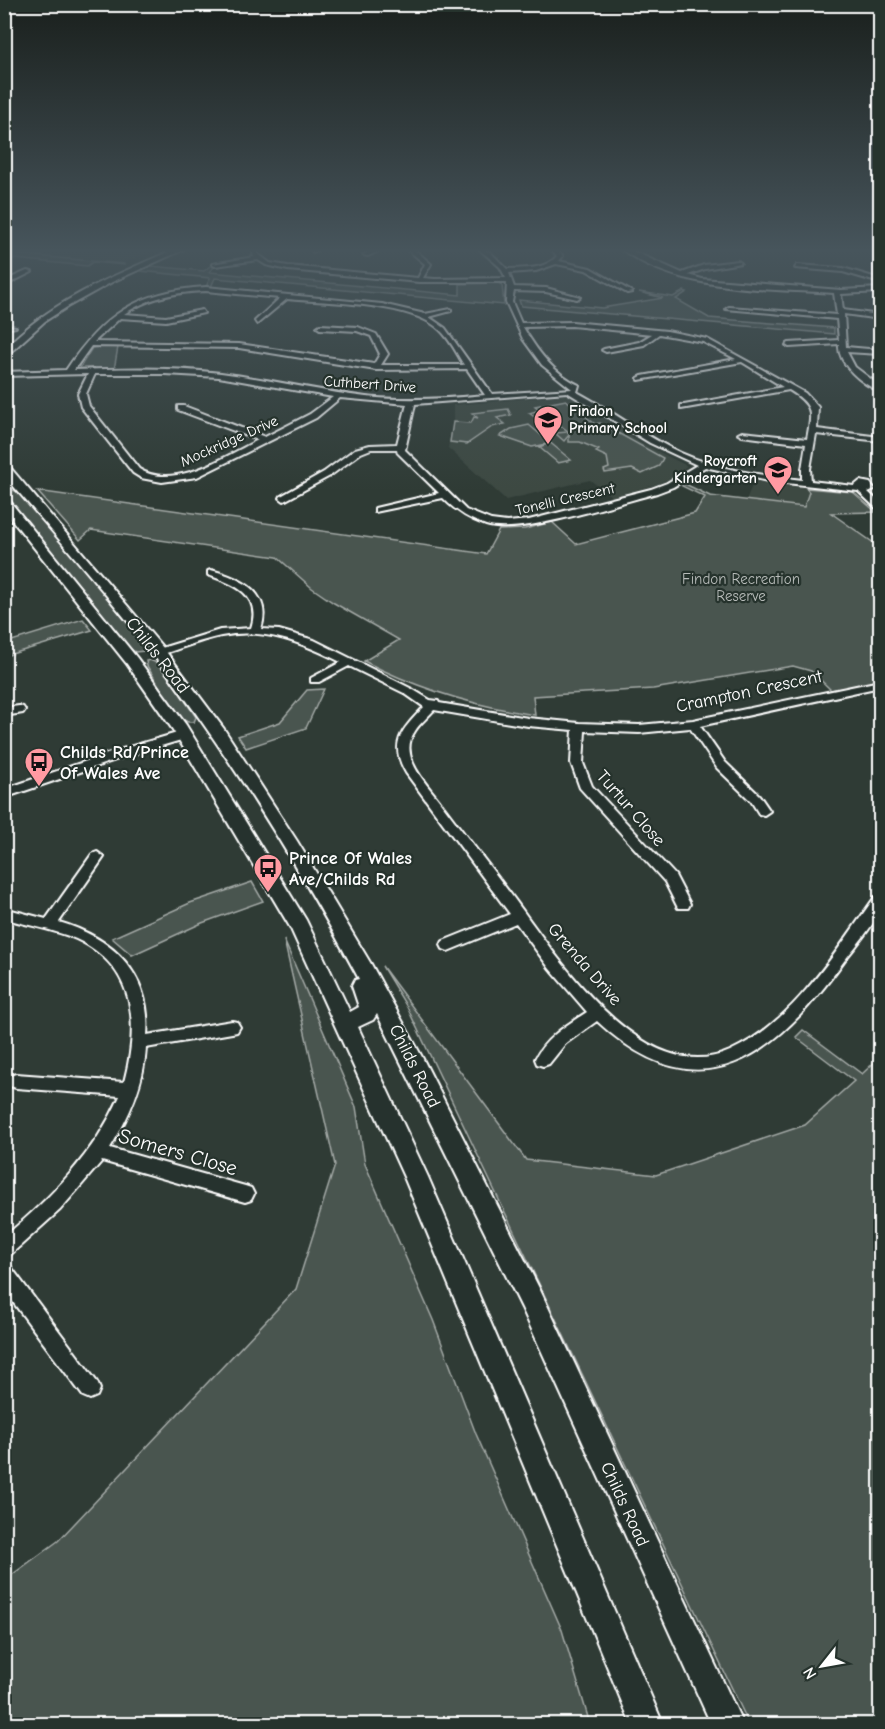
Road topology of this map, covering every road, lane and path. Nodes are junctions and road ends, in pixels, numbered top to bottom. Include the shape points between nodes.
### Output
1 (29, 329) edge
2 (103, 330) edge
3 (360, 330) edge
4 (443, 330) edge
5 (521, 330) edge
6 (633, 330) edge
7 (841, 330) edge
8 (657, 332) junction
9 (87, 344) junction
10 (789, 345) dead end
11 (842, 345) junction
12 (606, 350) dead end
13 (880, 352) edge
14 (4, 355) edge
15 (743, 360) junction
16 (468, 366) junction
17 (376, 368) junction
18 (69, 373) junction
19 (92, 373) junction
20 (4, 374) edge
21 (642, 378) dead end
22 (570, 388) junction
23 (790, 388) junction
24 (880, 389) edge
25 (337, 397) junction
26 (487, 397) junction
27 (409, 405) junction
28 (684, 406) dead end
29 (181, 408) dead end
30 (813, 431) junction
31 (742, 434) dead end
32 (880, 439) edge
33 (266, 440) junction
34 (811, 442) junction
35 (400, 446) junction
36 (702, 464) junction
37 (4, 467) edge
38 (803, 483) junction
39 (20, 486) junction
40 (868, 489) edge
41 (4, 490) edge
42 (444, 495) junction
43 (284, 498) dead end
44 (4, 502) edge
45 (880, 507) edge
46 (378, 510) dead end
47 (211, 573) dead end
48 (255, 631) junction
49 (159, 652) junction
50 (132, 661) junction
51 (348, 662) junction
52 (315, 680) dead end
53 (880, 684) edge
54 (863, 688) junction
55 (880, 688) edge
56 (433, 705) junction
57 (19, 710) dead end
58 (4, 712) edge
59 (210, 723) junction
60 (693, 724) junction
61 (579, 728) junction
62 (182, 732) junction
63 (6, 794) edge
64 (764, 812) dead end
65 (97, 857) dead end
66 (311, 879) junction
67 (880, 901) edge
68 (683, 904) dead end
69 (4, 913) edge
70 (519, 916) junction
71 (49, 925) junction
72 (448, 945) dead end
73 (598, 1012) junction
74 (345, 1022) junction
75 (232, 1027) dead end
76 (140, 1043) junction
77 (543, 1059) dead end
78 (16, 1081) dead end
79 (130, 1090) junction
80 (98, 1152) junction
81 (245, 1194) dead end
82 (4, 1249) edge
83 (4, 1274) edge
84 (90, 1389) dead end
85 (647, 1725) edge
86 (727, 1725) edge

1 - 14 main road
2 - 9 street
3 - 17 street via 374,335 384,354
4 - 16 street
5 - 22 street via 540,357
6 - 8 street
7 - 11 street
8 - 12 street via 647,342
8 - 15 street via 705,340
9 - 17 street via 239,346
9 - 18 street
10 - 11 street via 823,341
11 - 13 street
11 - 24 street via 852,369
15 - 21 street
15 - 23 street
16 - 17 street
16 - 26 street
18 - 19 street, Cuthbert Drive
18 - 20 street, Cuthbert Drive
19 - 25 street, Cuthbert Drive via 216,375
19 - 33 street, Mockridge Drive via 81,392 82,403 133,468 144,476 187,477
22 - 26 street, Cuthbert Drive
22 - 36 street via 661,446
23 - 28 street
23 - 30 street via 814,407
25 - 27 street, Cuthbert Drive
25 - 33 street, Mockridge Drive via 319,413
26 - 27 street, Cuthbert Drive
27 - 35 street
29 - 33 street
30 - 32 street
30 - 34 street
31 - 34 street
34 - 38 street
35 - 42 street, Tonelli Crescent via 407,459
35 - 43 street via 358,451
36 - 38 street
36 - 42 street, Tonelli Crescent via 654,491 522,524 472,518
37 - 39 main road, Childs Road
38 - 40 street
39 - 41 main road
39 - 49 main road, Childs Road
40 - 45 street
42 - 46 street
44 - 50 main road, Childs Road
47 - 48 street via 237,583 258,604 260,614
48 - 49 street, Crampton Crescent via 208,636
48 - 51 street, Crampton Crescent via 300,638
49 - 50 main road, Crampton Crescent
49 - 59 main road, Childs Road
50 - 62 main road, Childs Road
51 - 52 street
51 - 56 street, Crampton Crescent
53 - 54 street, Crampton Crescent
54 - 55 street, Crampton Crescent
54 - 60 street, Crampton Crescent
56 - 61 street, Crampton Crescent
56 - 70 street, Grenda Drive via 407,731 403,747 406,763
57 - 58 street
59 - 62 main road
59 - 66 main road, Childs Road via 258,791
60 - 61 street, Crampton Crescent via 639,729
60 - 64 street via 721,765
61 - 68 street, Turtur Close via 577,763 586,788 670,879
62 - 63 street
62 - 74 main road, Childs Road via 298,926
65 - 71 street
66 - 74 main road via 319,904 370,1004 366,1016
66 - 86 main road, Childs Road via 409,1053 489,1215
67 - 73 street, Grenda Drive via 794,1013 763,1039 728,1059 693,1064 662,1058 637,1045
69 - 71 street
70 - 72 street
70 - 73 street, Grenda Drive
71 - 76 street via 93,942 124,971 139,1007
73 - 77 street via 559,1039
74 - 85 main road, Childs Road via 416,1177
75 - 76 street
76 - 79 street
78 - 79 street
79 - 80 street via 117,1123
80 - 81 street, Somers Close
80 - 82 street via 56,1204
83 - 84 street

